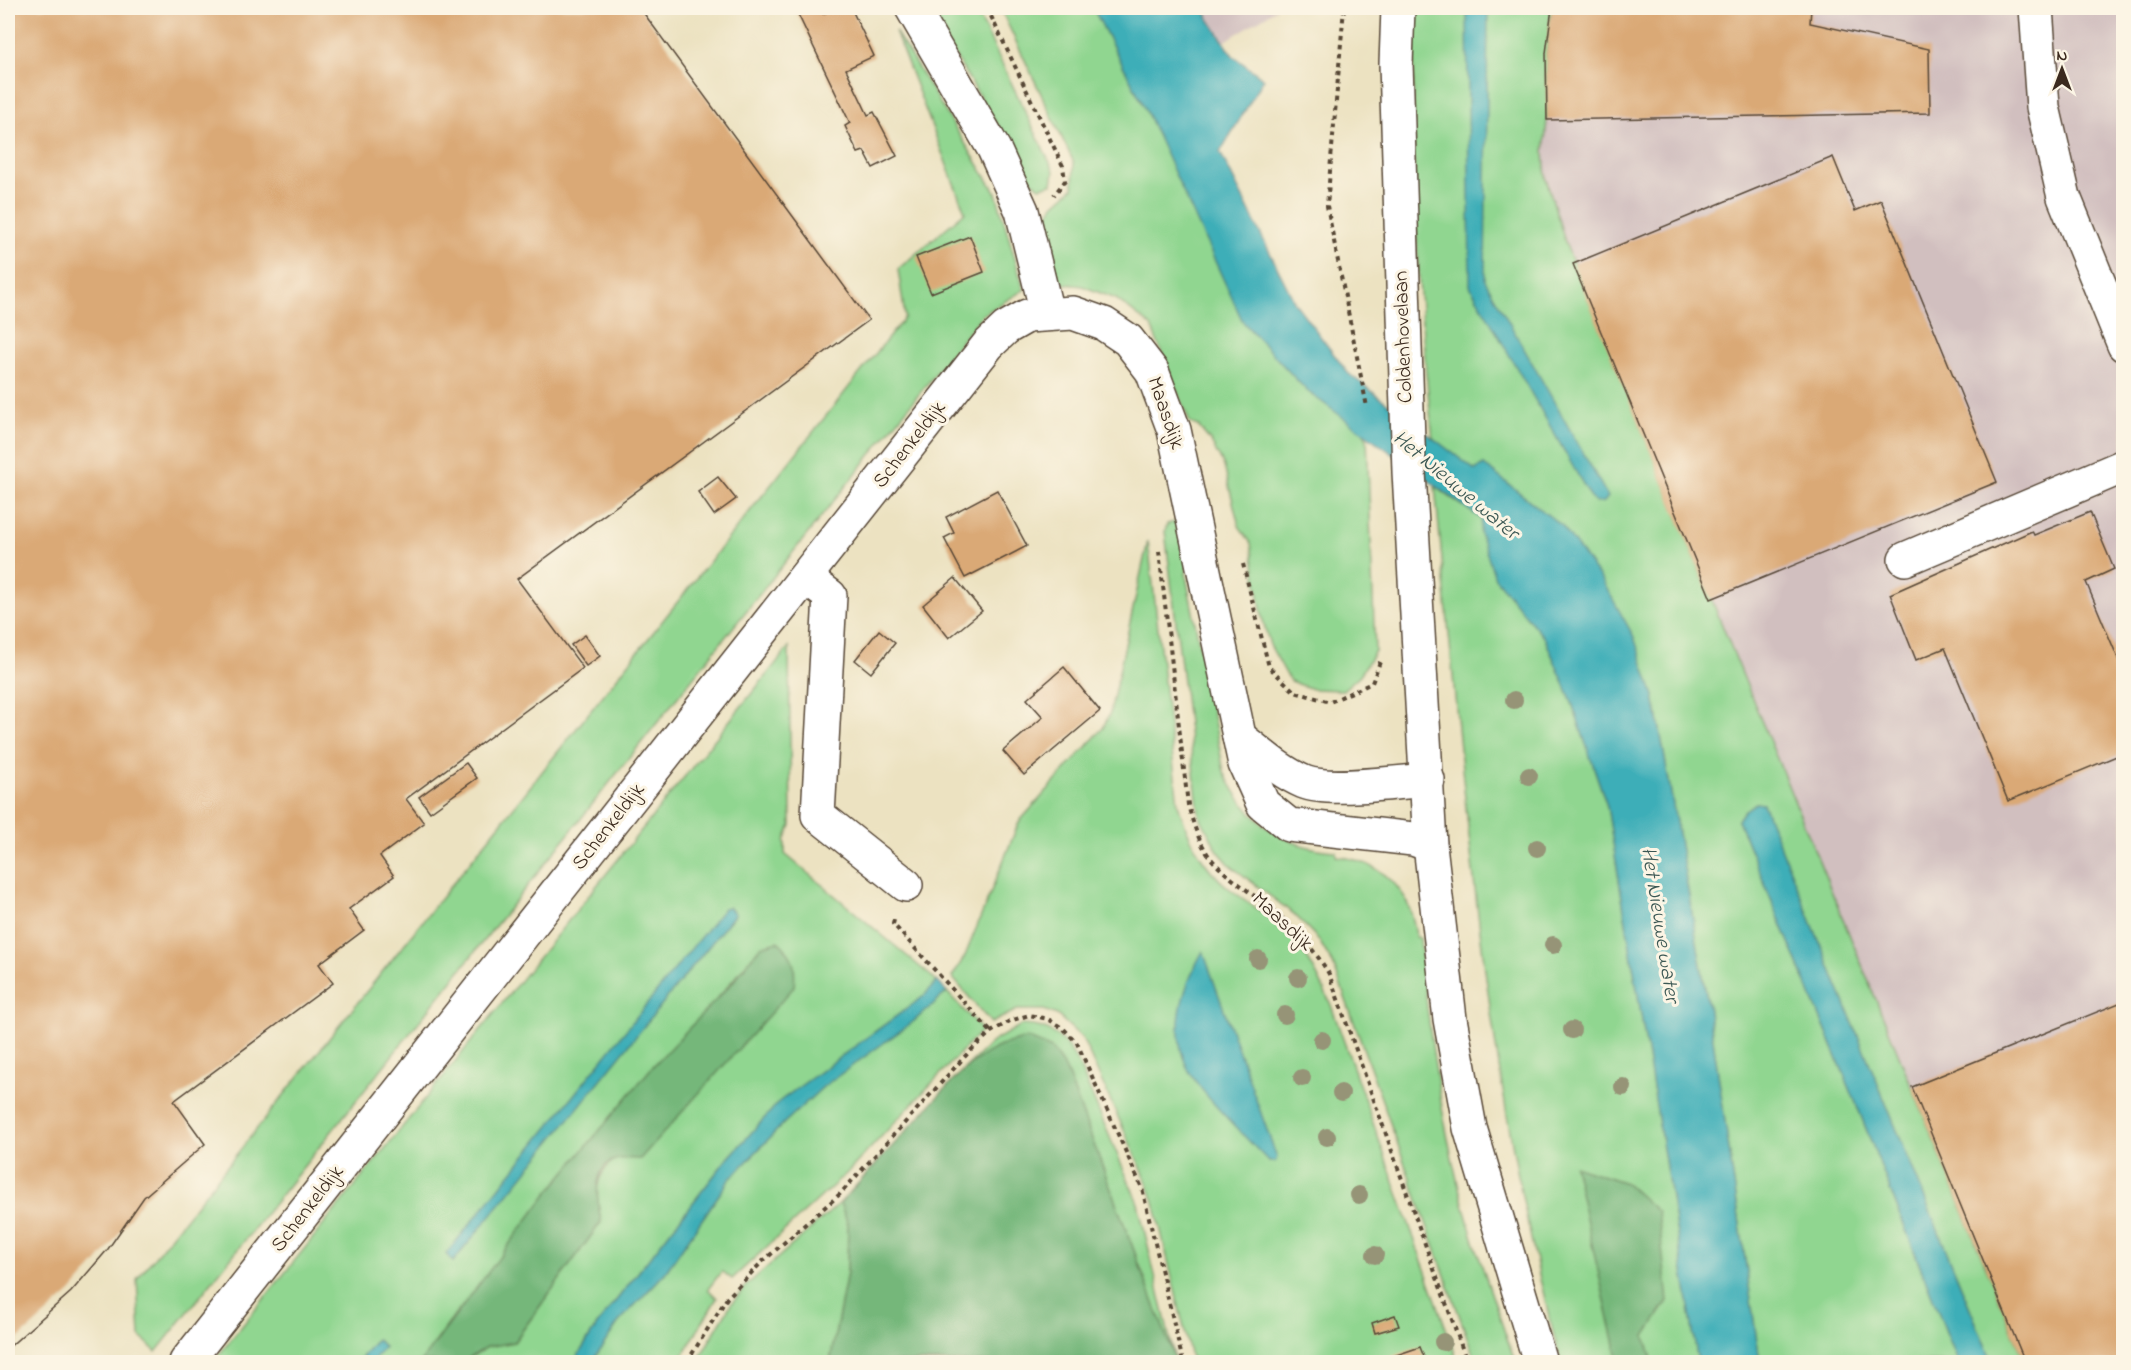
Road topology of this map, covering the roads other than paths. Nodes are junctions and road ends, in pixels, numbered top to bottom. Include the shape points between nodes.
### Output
1 (912, 8) edge
2 (1398, 8) edge
3 (2036, 8) edge
4 (1047, 312) junction
5 (2124, 345) edge
6 (2124, 466) edge
7 (1905, 560) dead end
8 (806, 578) junction
9 (1239, 737) junction
10 (1428, 780) junction
11 (1430, 845) junction
12 (906, 885) road end
13 (186, 1362) edge
14 (1540, 1362) edge

1 - 4 street via 994,149 1022,211
2 - 10 street, Coldenhovelaan via 1396,64 1409,472
3 - 5 street via 2043,107 2064,197
4 - 8 street, Schenkeldijk via 1027,316 988,345
4 - 9 street, Maasdijk via 1073,312 1104,324 1128,340 1152,371 1174,430
6 - 7 street
8 - 12 street via 830,596 818,815
8 - 13 street, Schenkeldijk
9 - 10 street via 1305,783 1354,786
9 - 11 street, Maasdijk via 1245,765 1263,804 1289,825 1413,838
10 - 11 street, Coldenhovelaan
11 - 14 street via 1450,1019 1470,1128

